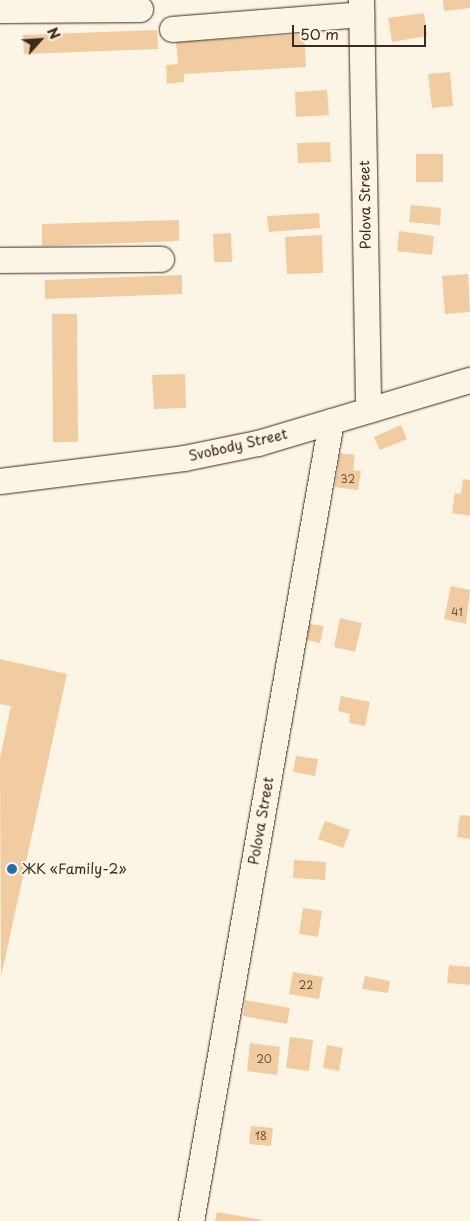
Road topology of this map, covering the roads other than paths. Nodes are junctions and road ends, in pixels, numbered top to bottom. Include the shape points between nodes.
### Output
1 (361, 7) edge
2 (140, 9) dead end
3 (0, 10) edge
4 (172, 29) dead end
5 (161, 259) dead end
6 (0, 260) edge
7 (470, 380) edge
8 (368, 410) junction
9 (332, 421) junction
10 (0, 471) edge
11 (0, 481) edge
12 (191, 1221) edge

1 - 4 street
1 - 8 street, Polova Street
2 - 3 street
5 - 6 street
7 - 8 street, Svobody Street
8 - 9 street, Svobody Street
9 - 11 street, Svobody Street via 258,443 184,458
9 - 12 street, Polova Street
10 - 11 street

